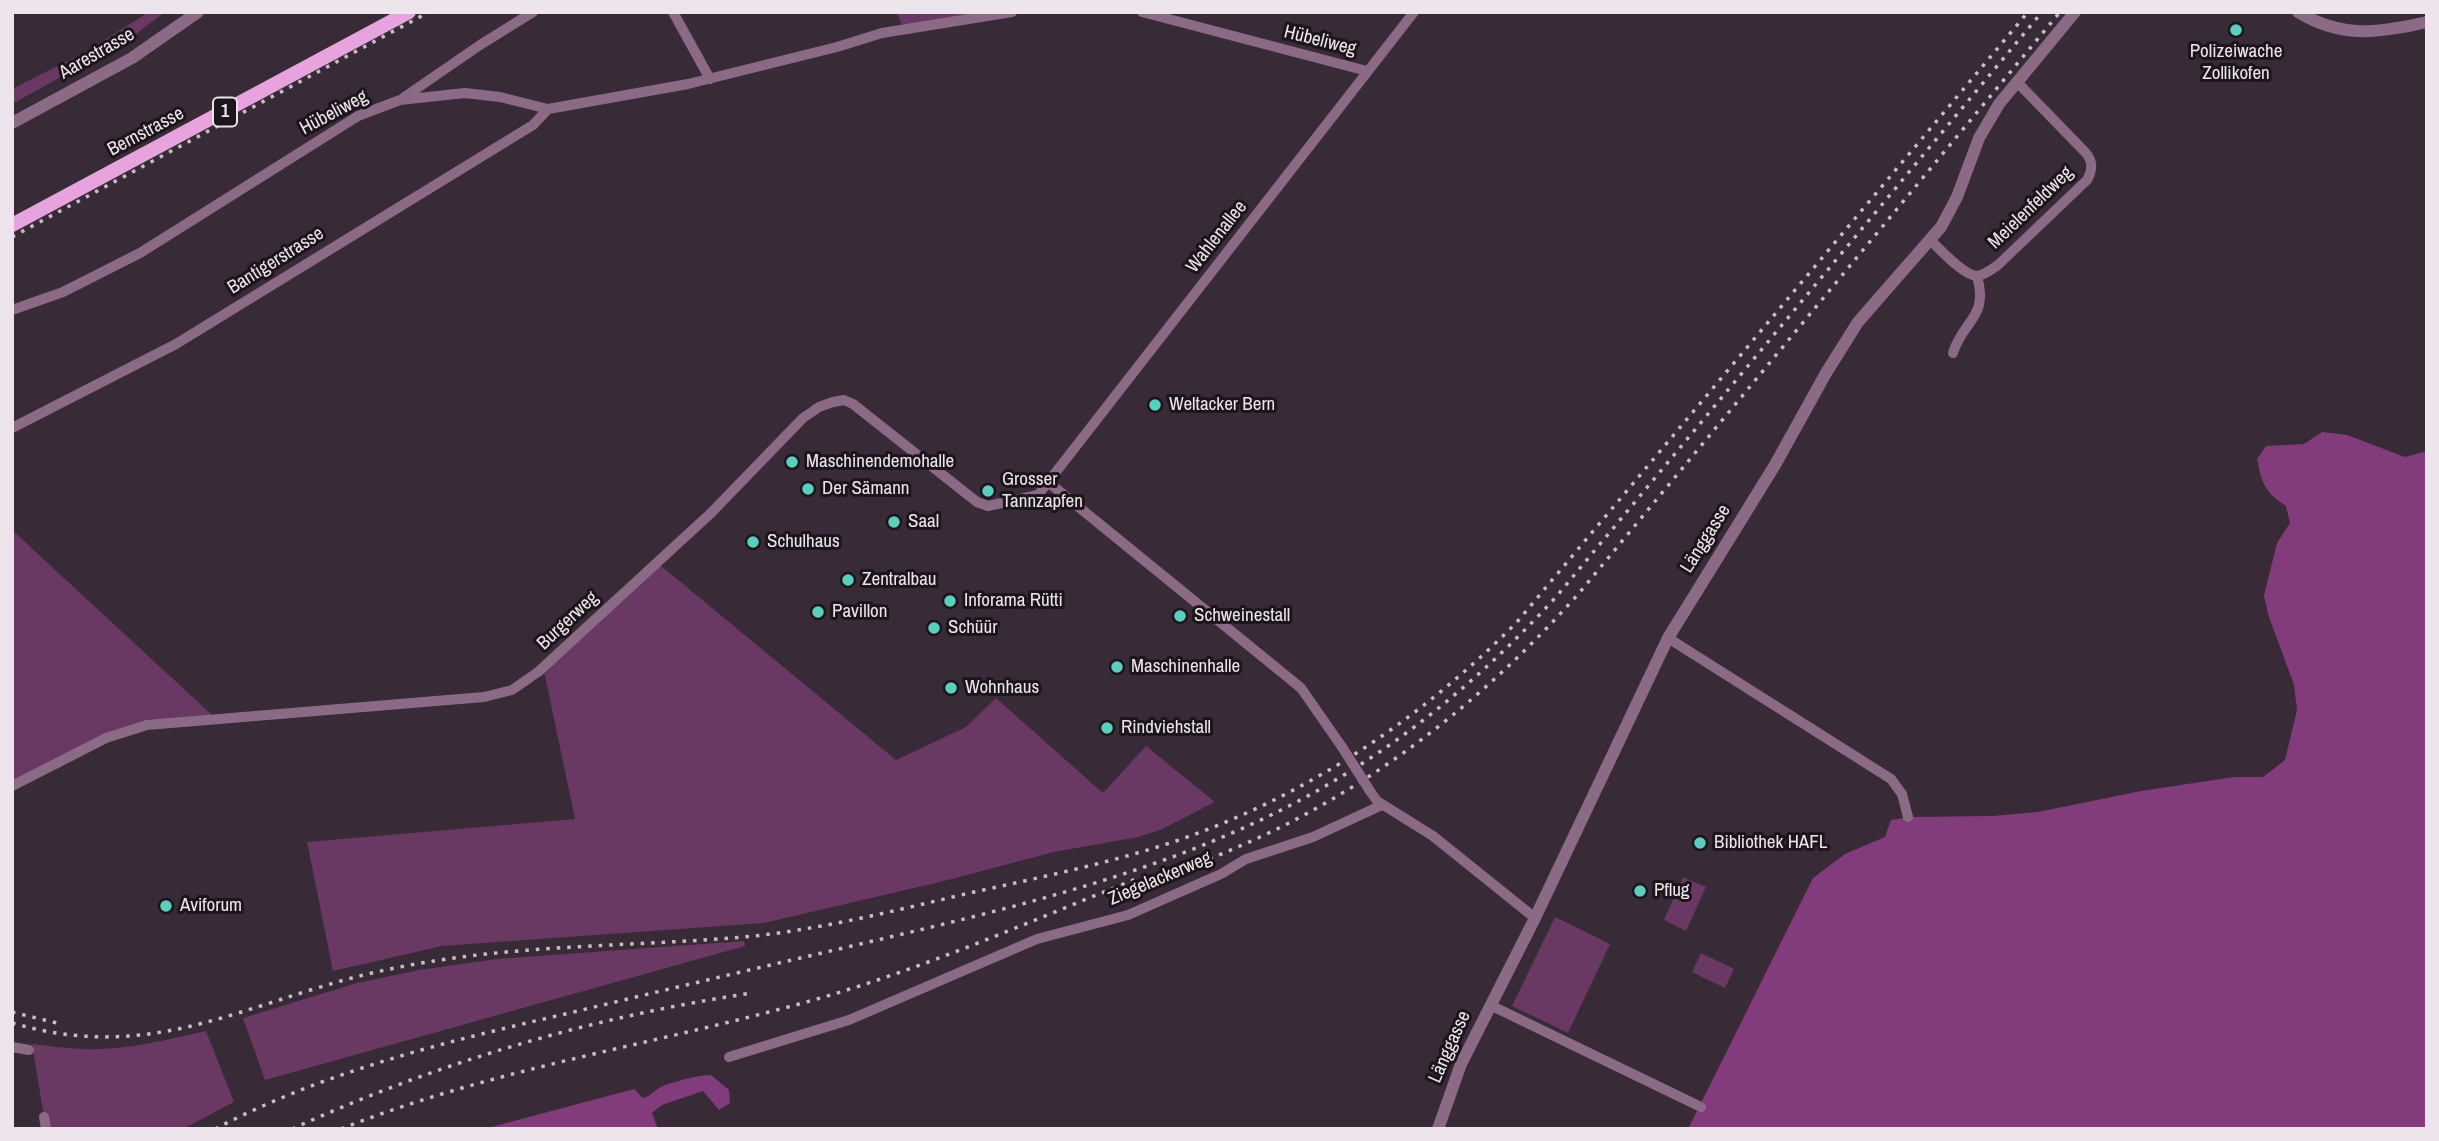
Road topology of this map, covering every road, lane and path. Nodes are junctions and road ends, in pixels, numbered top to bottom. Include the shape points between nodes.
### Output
1 (198, 12) edge
2 (410, 12) edge
3 (533, 12) edge
4 (673, 12) edge
5 (1012, 12) edge
6 (1142, 12) edge
7 (1414, 12) edge
8 (2075, 12) edge
9 (2298, 12) edge
10 (2427, 22) edge
11 (1367, 71) junction
12 (710, 79) junction
13 (2017, 82) junction
14 (400, 100) junction
15 (548, 109) junction
16 (12, 123) edge
17 (12, 225) edge
18 (1931, 241) junction
19 (1977, 276) junction
20 (12, 310) edge
21 (1953, 353) dead end
22 (12, 428) edge
23 (1048, 482) junction
24 (1668, 638) junction
25 (12, 786) edge
26 (1382, 805) junction
27 (1908, 817) dead end
28 (1535, 918) junction
29 (1490, 1005) junction
30 (12, 1047) edge
31 (29, 1050) dead end
32 (729, 1057) dead end
33 (1701, 1107) dead end
34 (44, 1116) dead end
35 (46, 1129) edge
36 (1438, 1129) edge

1 - 16 street, Aarestrasse via 132,58
2 - 17 main road, Bernstrasse / 1
3 - 14 street
4 - 12 street
5 - 12 street, Hübeliweg via 882,33
6 - 11 street, Hübeliweg
7 - 11 street, Wahlenallee
8 - 13 street, Länggasse
9 - 10 street via 2329,27 2358,32
11 - 23 street, Wahlenallee
12 - 15 street, Hübeliweg
13 - 18 street, Länggasse via 1988,120 1957,197
13 - 19 street, Meielenfeldweg via 2090,158 2091,173 1997,265
14 - 15 street, Hübeliweg via 465,93
14 - 20 street, Hübeliweg via 358,116 140,253 63,292
15 - 22 street, Bantigerstrasse via 533,125 176,344
18 - 19 street
18 - 24 street, Länggasse via 1858,321
19 - 21 street via 1980,307
23 - 25 street, Burgerweg via 1030,498 983,505 853,404 833,402 794,426 711,513 538,672 512,690 484,697 147,725 106,738
23 - 26 street, bridge via 1301,688
24 - 27 street via 1886,775 1899,789
24 - 28 street, Länggasse
26 - 28 street via 1440,841
26 - 32 street, Ziegelackerweg via 1313,837 1246,859 1128,915 1037,939 849,1020
28 - 29 street, Länggasse
29 - 33 street
29 - 36 street, Länggasse via 1461,1065
30 - 31 street
34 - 35 street

